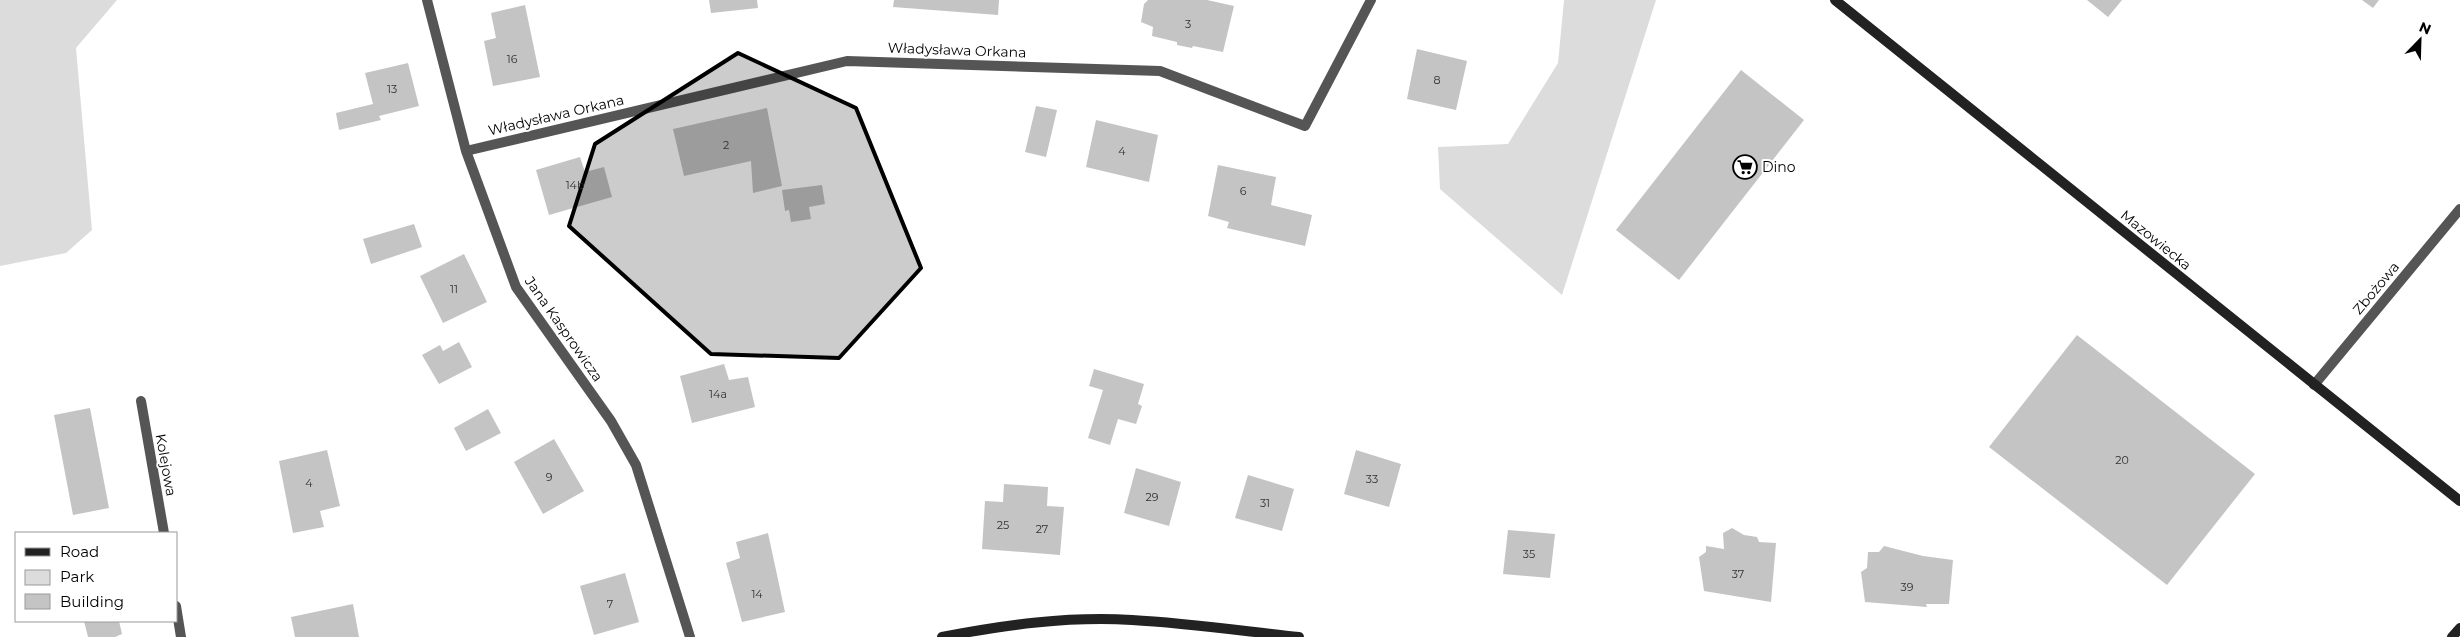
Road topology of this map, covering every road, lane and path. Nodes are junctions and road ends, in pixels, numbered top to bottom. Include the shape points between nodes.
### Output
1 (426, 0) edge
2 (1371, 0) edge
3 (1835, 0) edge
4 (466, 151) junction
5 (2460, 209) edge
6 (2314, 385) junction
7 (141, 401) dead end
8 (2460, 501) edge
9 (164, 532) edge
10 (178, 616) edge
11 (2460, 628) edge
12 (182, 637) edge
13 (690, 637) edge
14 (942, 637) edge
15 (1298, 637) edge
16 (2452, 637) edge

1 - 4 street, Jana Kasprowicza
2 - 4 street, Władysława Orkana via 1305,126 1160,71 847,60
3 - 6 main road, Mazowiecka
4 - 13 street, Jana Kasprowicza via 516,287 611,421 636,464
5 - 6 street, Zbożowa
6 - 8 main road, Mazowiecka
7 - 9 street, Kolejowa
10 - 12 street
11 - 16 main road
14 - 15 main road via 997,626 1130,620

